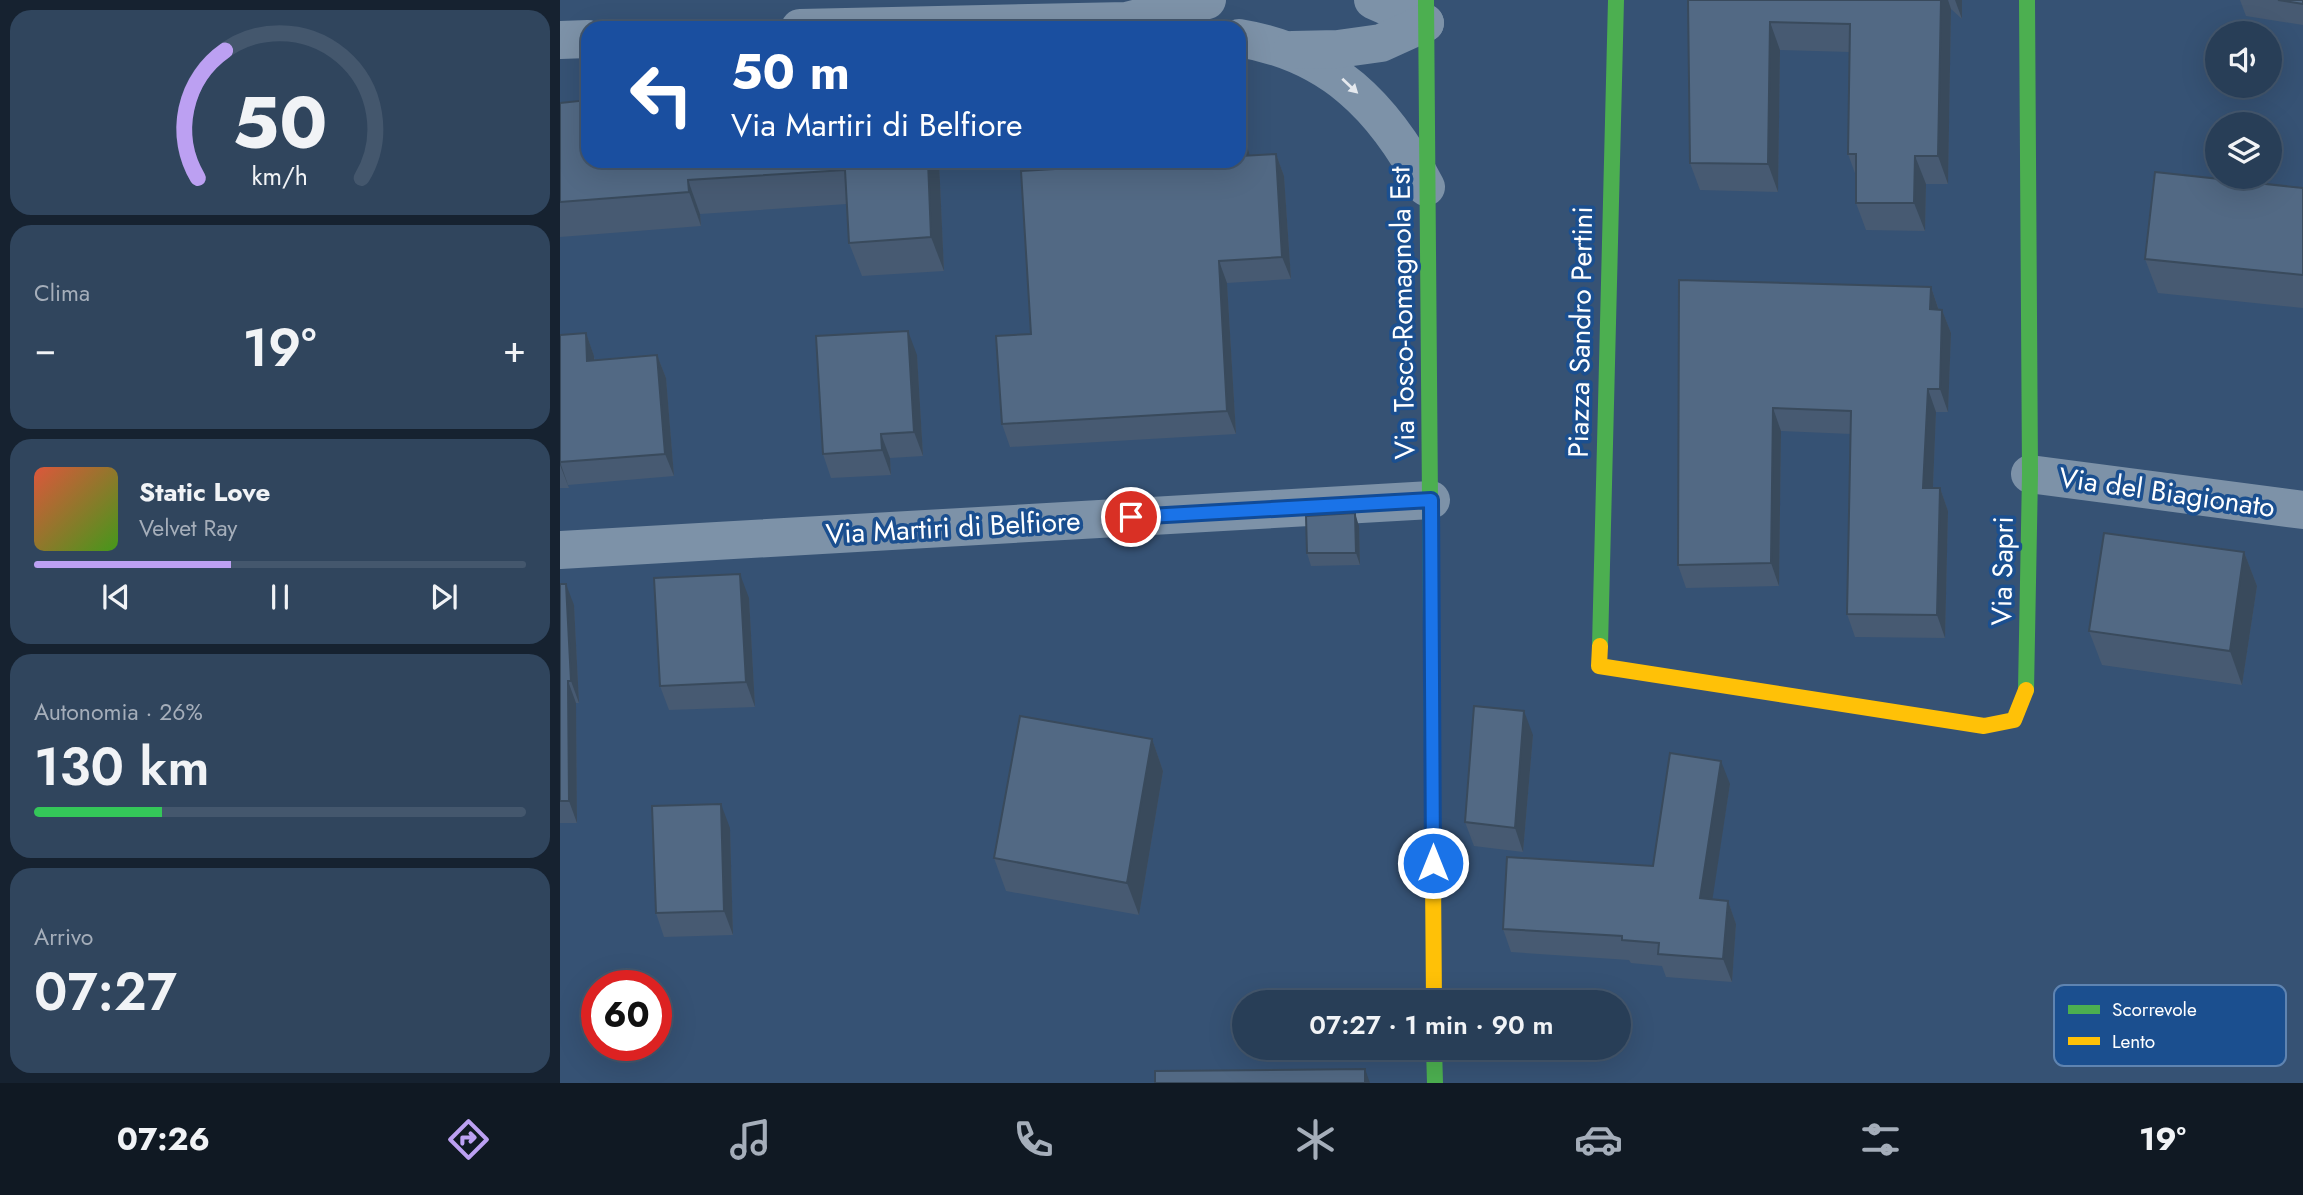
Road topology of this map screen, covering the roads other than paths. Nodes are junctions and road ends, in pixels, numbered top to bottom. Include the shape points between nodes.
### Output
1 (1207, 0) edge
2 (1373, 0) edge
3 (1616, 0) edge
4 (2027, 0) edge
5 (1425, 11) edge
6 (869, 12) edge
7 (830, 21) edge
8 (1007, 21) edge
9 (1127, 21) edge
10 (581, 39) edge
11 (560, 40) edge
12 (1246, 40) edge
13 (1292, 50) junction
14 (1426, 187) junction
15 (2030, 474) junction
16 (1431, 500) junction
17 (2303, 510) edge
18 (560, 550) edge
19 (1599, 666) joint
20 (1434, 990) edge
21 (1434, 1060) edge
22 (1435, 1083) edge

1 - 9 street
2 - 5 street
3 - 19 street, Piazza Sandro Pertini
4 - 15 street, Via Sapri
5 - 13 street via 1381,43
5 - 14 street, Via Tosco-Romagnola Est
6 - 7 street
6 - 8 street
10 - 11 street
12 - 13 street
13 -> 14 street via 1338,75 1372,107 1405,147
14 - 16 street, Via Tosco-Romagnola Est
15 - 17 street, Via del Biagionato
15 - 19 street, Via Sapri via 2026,694 2014,720 1984,726
16 - 18 street, Via Martiri di Belfiore
16 - 20 street, Via Tosco-Romagnola Est
21 - 22 street

